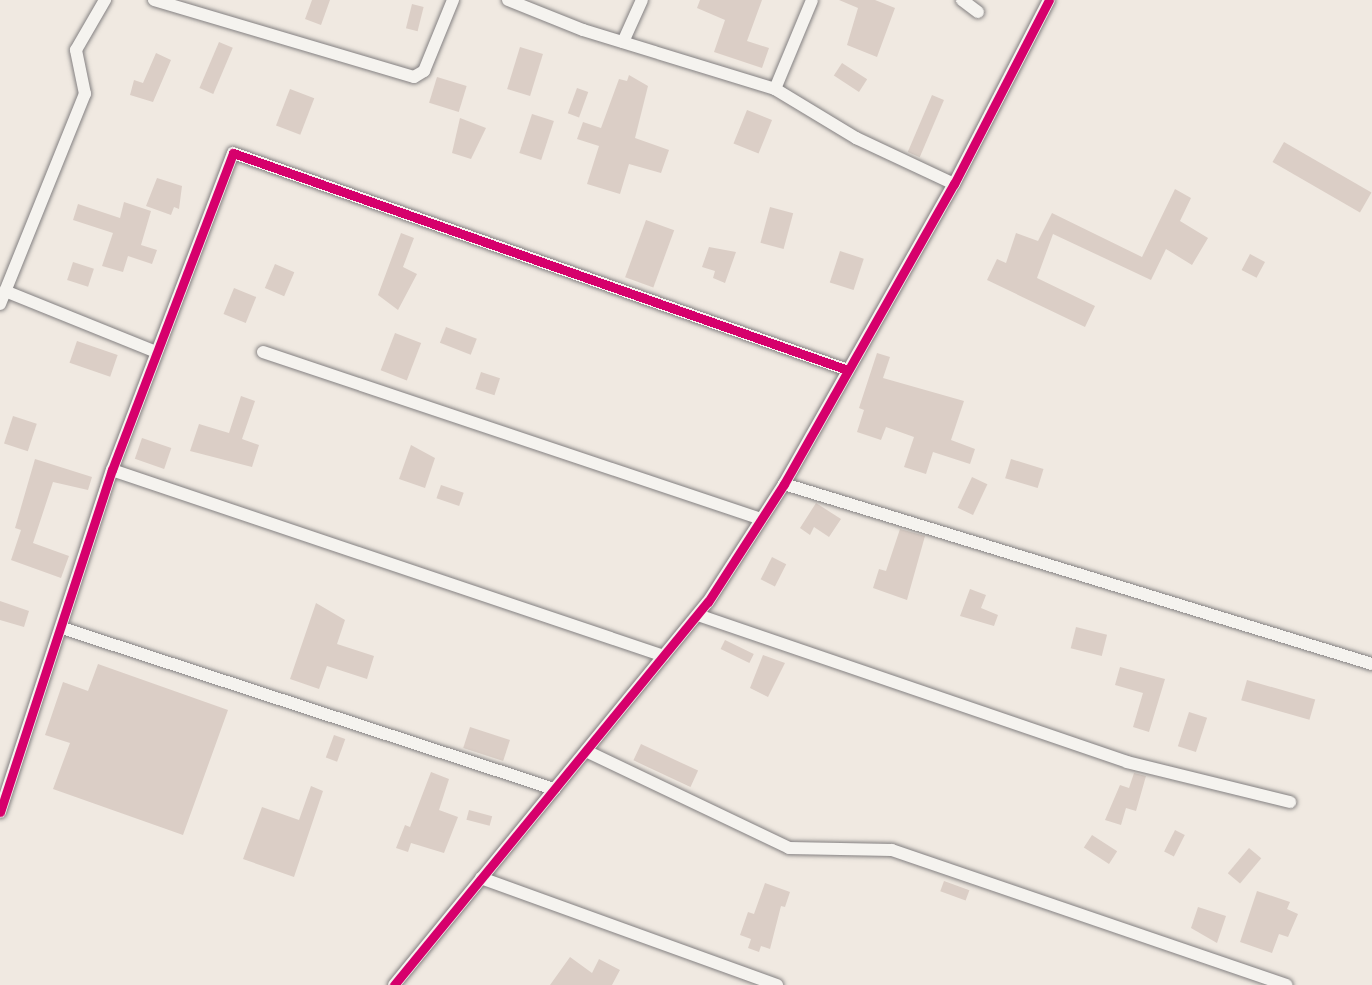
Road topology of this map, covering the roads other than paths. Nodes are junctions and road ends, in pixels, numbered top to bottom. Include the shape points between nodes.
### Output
1 (105, 0) edge
2 (154, 0) edge
3 (453, 0) edge
4 (508, 0) edge
5 (642, 0) edge
6 (812, 0) edge
7 (962, 0) edge
8 (1049, 0) edge
9 (978, 12) dead end
10 (623, 42) junction
11 (775, 89) junction
12 (954, 184) junction
13 (5, 291) junction
14 (0, 304) edge
15 (156, 352) junction
16 (263, 352) dead end
17 (848, 370) junction
18 (112, 470) junction
19 (784, 484) junction
20 (761, 519) junction
21 (698, 615) junction
22 (62, 628) junction
23 (664, 656) junction
24 (1372, 664) edge
25 (586, 751) junction
26 (554, 789) junction
27 (1290, 802) dead end
28 (0, 812) edge
29 (481, 878) junction
30 (394, 985) edge
31 (777, 985) edge
32 (1287, 985) edge

1 - 13 street via 76,50 85,94
2 - 3 street via 414,77 424,71
4 - 10 street
5 - 10 street
6 - 11 street
7 - 9 street
8 - 12 street
10 - 11 street
11 - 12 street via 856,138
12 - 17 street
13 - 14 street
13 - 15 street
15 - 17 street via 233,153
15 - 18 street
16 - 20 street
17 - 19 street
18 - 22 street
18 - 23 street
19 - 20 street
19 - 24 street
20 - 21 street
21 - 23 street
21 - 27 street via 1127,762
22 - 26 street
22 - 28 street
23 - 25 street
25 - 26 street
25 - 32 street via 789,848 892,850
26 - 29 street
29 - 30 street
29 - 31 street

